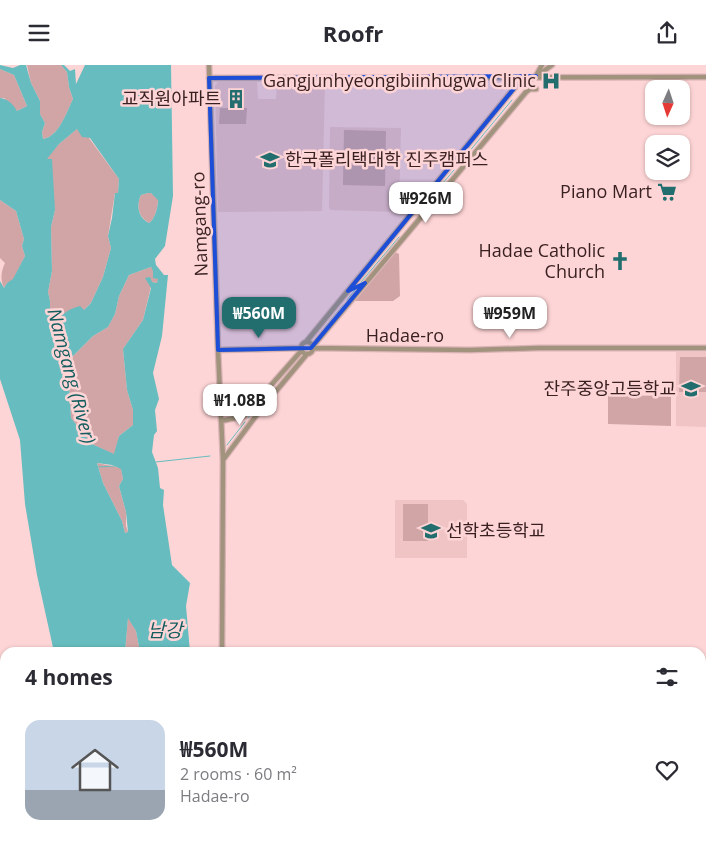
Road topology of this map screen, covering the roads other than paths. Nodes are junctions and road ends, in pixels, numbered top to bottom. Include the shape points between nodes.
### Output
1 (209, 65) edge
2 (542, 65) edge
3 (552, 65) edge
4 (536, 76) junction
5 (706, 77) edge
6 (209, 78) junction
7 (516, 86) junction
8 (536, 89) dead end
9 (526, 92) junction
10 (404, 223) junction
11 (411, 228) junction
12 (358, 279) junction
13 (364, 283) junction
14 (306, 342) junction
15 (313, 347) junction
16 (706, 348) edge
17 (302, 349) junction
18 (218, 350) junction
19 (307, 354) junction
20 (247, 412) junction
21 (254, 419) junction
22 (221, 421) junction
23 (223, 460) junction
24 (222, 647) edge

1 - 6 street, Namgang-ro
2 - 4 street
3 - 4 street
4 - 5 street
4 - 6 street
4 - 7 street
6 - 18 street, Namgang-ro
7 - 9 street via 523,87
7 - 10 street
8 - 9 street
9 - 11 street
10 - 11 street via 410,224
10 - 12 street
11 - 13 street
12 - 13 street via 359,284
12 - 14 street
13 - 15 street
14 - 15 street
14 - 17 street
15 - 16 street, Hadae-ro via 470,350
15 - 19 street
17 - 18 street
17 - 19 street
17 - 20 street
18 - 22 street, Namgang-ro
19 - 21 street
20 - 21 street via 247,420
20 - 22 street via 242,417
21 - 23 street
22 - 23 street, Namgang-ro
23 - 24 street, Namgang-ro

